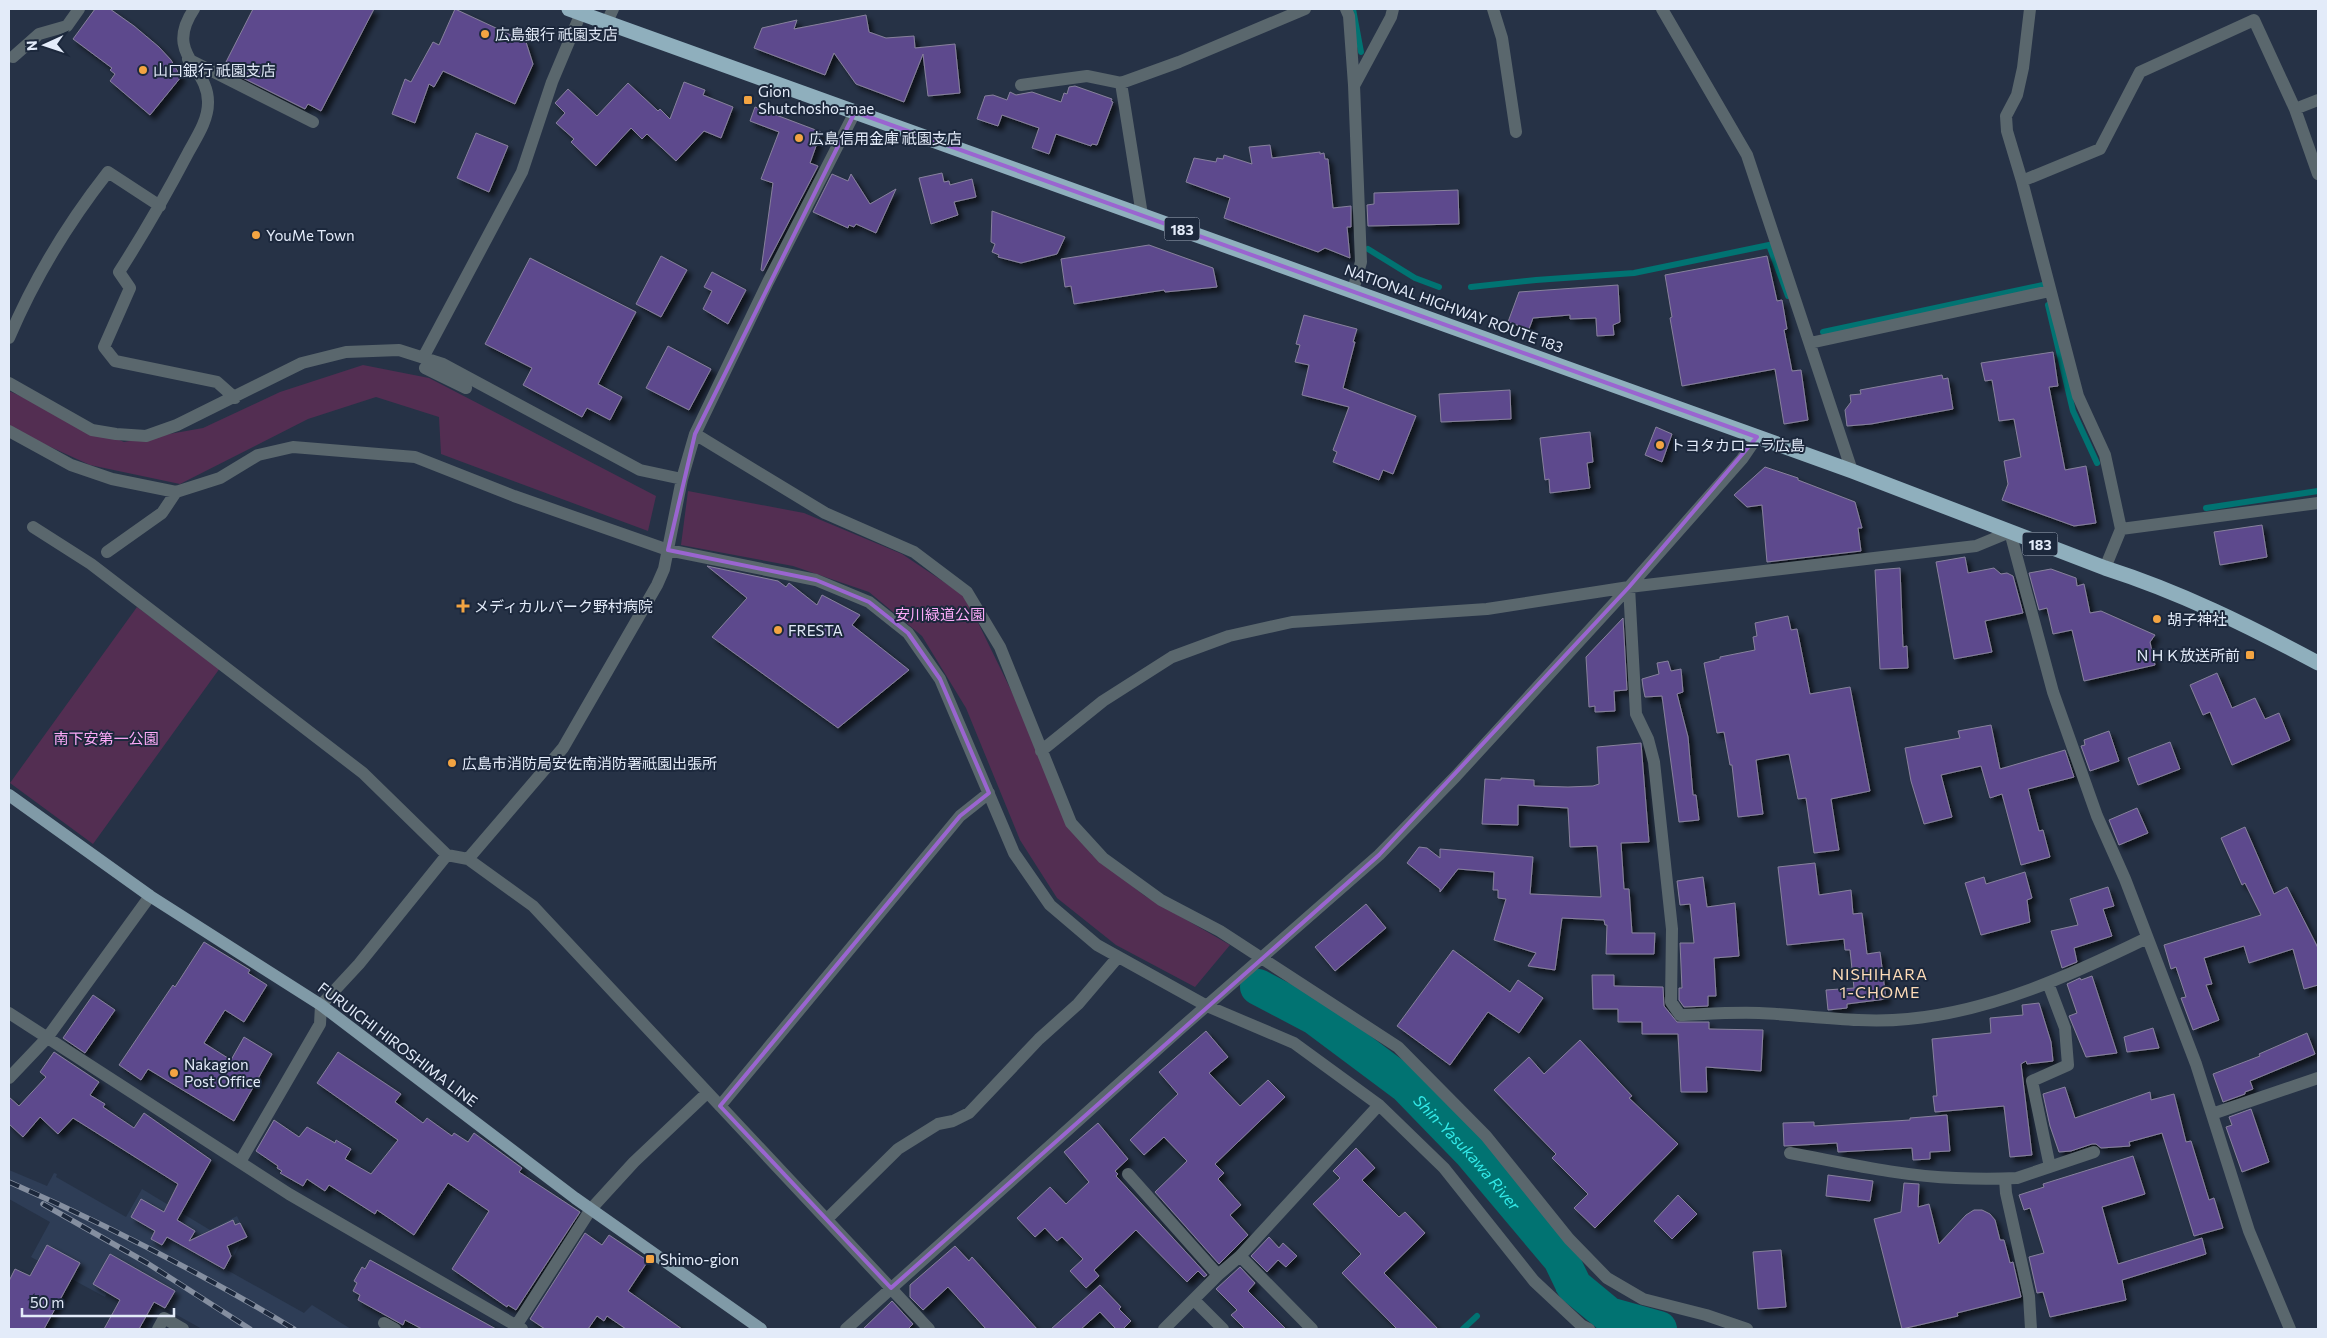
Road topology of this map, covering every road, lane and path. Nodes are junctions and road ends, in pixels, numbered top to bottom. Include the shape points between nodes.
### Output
1 (80, 9) edge
2 (194, 9) edge
3 (1305, 9) edge
4 (1346, 9) edge
5 (1393, 9) edge
6 (1493, 9) edge
7 (1662, 9) edge
8 (2030, 9) edge
9 (575, 11) edge
10 (610, 16) edge
11 (12, 57) dead end
12 (188, 59) junction
13 (1121, 83) junction
14 (1021, 85) dead end
15 (1354, 85) junction
16 (2318, 100) edge
17 (2295, 109) junction
18 (855, 112) junction
19 (313, 122) dead end
20 (1516, 132) dead end
21 (2318, 174) edge
22 (2022, 181) junction
23 (160, 206) junction
24 (1142, 216) junction
25 (1353, 290) junction
26 (2050, 291) junction
27 (9, 338) edge
28 (1810, 344) junction
29 (425, 362) junction
30 (9, 383) edge
31 (466, 388) dead end
32 (235, 398) junction
33 (9, 431) edge
34 (695, 434) junction
35 (1757, 437) junction
36 (1852, 470) junction
37 (682, 479) junction
38 (176, 492) junction
39 (2318, 503) edge
40 (33, 527) dead end
41 (2121, 529) junction
42 (2010, 532) junction
43 (668, 550) junction
44 (107, 552) dead end
45 (2105, 568) junction
46 (1629, 587) junction
47 (2318, 663) edge
48 (1041, 751) junction
49 (989, 792) junction
50 (9, 795) edge
51 (447, 855) junction
52 (468, 859) junction
53 (150, 896) junction
54 (2147, 938) junction
55 (1118, 957) junction
56 (1263, 958) junction
57 (2048, 983) junction
58 (322, 1005) junction
59 (1207, 1006) junction
60 (9, 1013) edge
61 (47, 1038) junction
62 (9, 1078) edge
63 (2318, 1078) edge
64 (707, 1093) junction
65 (1379, 1105) junction
66 (720, 1106) junction
67 (2212, 1114) junction
68 (2094, 1152) dead end
69 (1790, 1153) dead end
70 (240, 1162) junction
71 (2050, 1167) junction
72 (1128, 1174) dead end
73 (2005, 1178) junction
74 (591, 1209) junction
75 (827, 1219) junction
76 (1240, 1256) junction
77 (1218, 1275) junction
78 (891, 1288) junction
79 (1194, 1300) junction
80 (518, 1328) edge
81 (158, 1329) edge
82 (183, 1329) edge
83 (761, 1329) edge
84 (846, 1329) edge
85 (929, 1329) edge
86 (1164, 1329) edge
87 (1223, 1329) edge
88 (1312, 1329) edge
89 (1589, 1329) edge
90 (1747, 1329) edge
91 (2031, 1329) edge
92 (2290, 1329) edge

1 - 11 street via 67,26 39,34
2 - 12 street via 182,38
3 - 13 street
4 - 15 street
5 - 15 street
6 - 20 street via 1502,38
7 - 28 street via 1747,155
8 - 22 street via 2017,95 2006,116 2007,131
9 - 10 highway, NATIONAL HIGHWAY ROUTE 183 / 183
9 - 29 street via 522,172
10 - 18 highway, NATIONAL HIGHWAY ROUTE 183 / 183
12 - 19 street
12 - 23 street via 204,82 208,103 204,122
13 - 14 street via 1087,76
13 - 24 street
15 - 25 street via 1361,262
16 - 17 street
17 - 21 street
17 - 22 street via 2254,20 2140,72 2100,150
18 - 24 highway, NATIONAL HIGHWAY ROUTE 183 / 183
18 - 34 street
22 - 26 street
23 - 27 street via 108,172 78,210 51,255
23 - 32 street via 119,272 130,288 104,347 115,361 217,382
24 - 25 highway, NATIONAL HIGHWAY ROUTE 183 / 183
25 - 35 highway, NATIONAL HIGHWAY ROUTE 183 / 183
26 - 28 street
26 - 41 street via 2078,396 2105,455
28 - 36 street
29 - 31 street
29 - 32 street via 399,350 346,352 302,363
29 - 37 street via 443,364 640,470
30 - 32 street via 92,430 146,436
33 - 38 street via 71,465 112,480
34 - 37 street
34 - 48 street via 825,513 914,552 967,592 1000,647
35 - 36 highway, NATIONAL HIGHWAY ROUTE 183 / 183
35 - 46 street via 1742,459
36 - 42 highway, NATIONAL HIGHWAY ROUTE 183 / 183
37 - 43 street
38 - 43 street via 220,478 258,455 293,447 416,457 514,496
38 - 44 street via 162,513
39 - 41 street
40 - 51 street via 92,564 363,773
41 - 45 street
42 - 45 highway, NATIONAL HIGHWAY ROUTE 183 / 183
42 - 46 street via 1976,546
42 - 54 street via 2053,692 2097,816
43 - 49 street via 816,580 869,602 908,633 940,678
43 - 52 street via 657,585 562,748
45 - 47 highway, NATIONAL HIGHWAY ROUTE 183 / 183 via 2228,616
46 - 48 street via 1487,609 1292,622 1228,636 1172,656 1104,701
46 - 56 street via 1379,855
46 - 57 street via 1636,714 1654,762 1672,929 1671,1002 1680,1014 1758,1013 1907,1020 1982,1006
48 - 56 street via 1071,823 1103,858 1161,900
49 - 55 street via 1014,853 1050,905 1097,945
49 - 66 street via 960,816
50 - 53 main road, FURUICHI HIROSHIMA LINE
51 - 52 street
51 - 58 street
52 - 64 street via 533,906
53 - 58 main road, FURUICHI HIROSHIMA LINE
53 - 61 street
54 - 57 street
54 - 67 street
55 - 59 street
55 - 75 street via 1078,1004 1039,1039 969,1113 938,1124 898,1150
56 - 59 street
56 - 90 street via 1398,1047 1486,1136 1569,1239 1607,1278 1642,1299
57 - 71 street via 2065,1028 2068,1065 2032,1081
58 - 70 street via 320,1024
58 - 74 main road, FURUICHI HIROSHIMA LINE
59 - 65 street via 1294,1043
59 - 78 street
60 - 61 street
61 - 62 street
61 - 70 street
63 - 67 street
64 - 66 street
64 - 74 street via 634,1162
65 - 76 street
65 - 89 street via 1444,1168 1534,1281
66 - 75 street
67 - 92 street via 2249,1231
68 - 71 street
69 - 73 street via 1904,1173
70 - 80 street
71 - 73 street via 2017,1178
72 - 77 street
73 - 91 street via 2030,1296
74 - 80 street
74 - 83 main road, FURUICHI HIROSHIMA LINE
75 - 78 street
76 - 77 street
76 - 88 street
77 - 79 street
78 - 84 street
78 - 85 street
79 - 86 street
79 - 87 street
81 - 82 street via 164,1318

